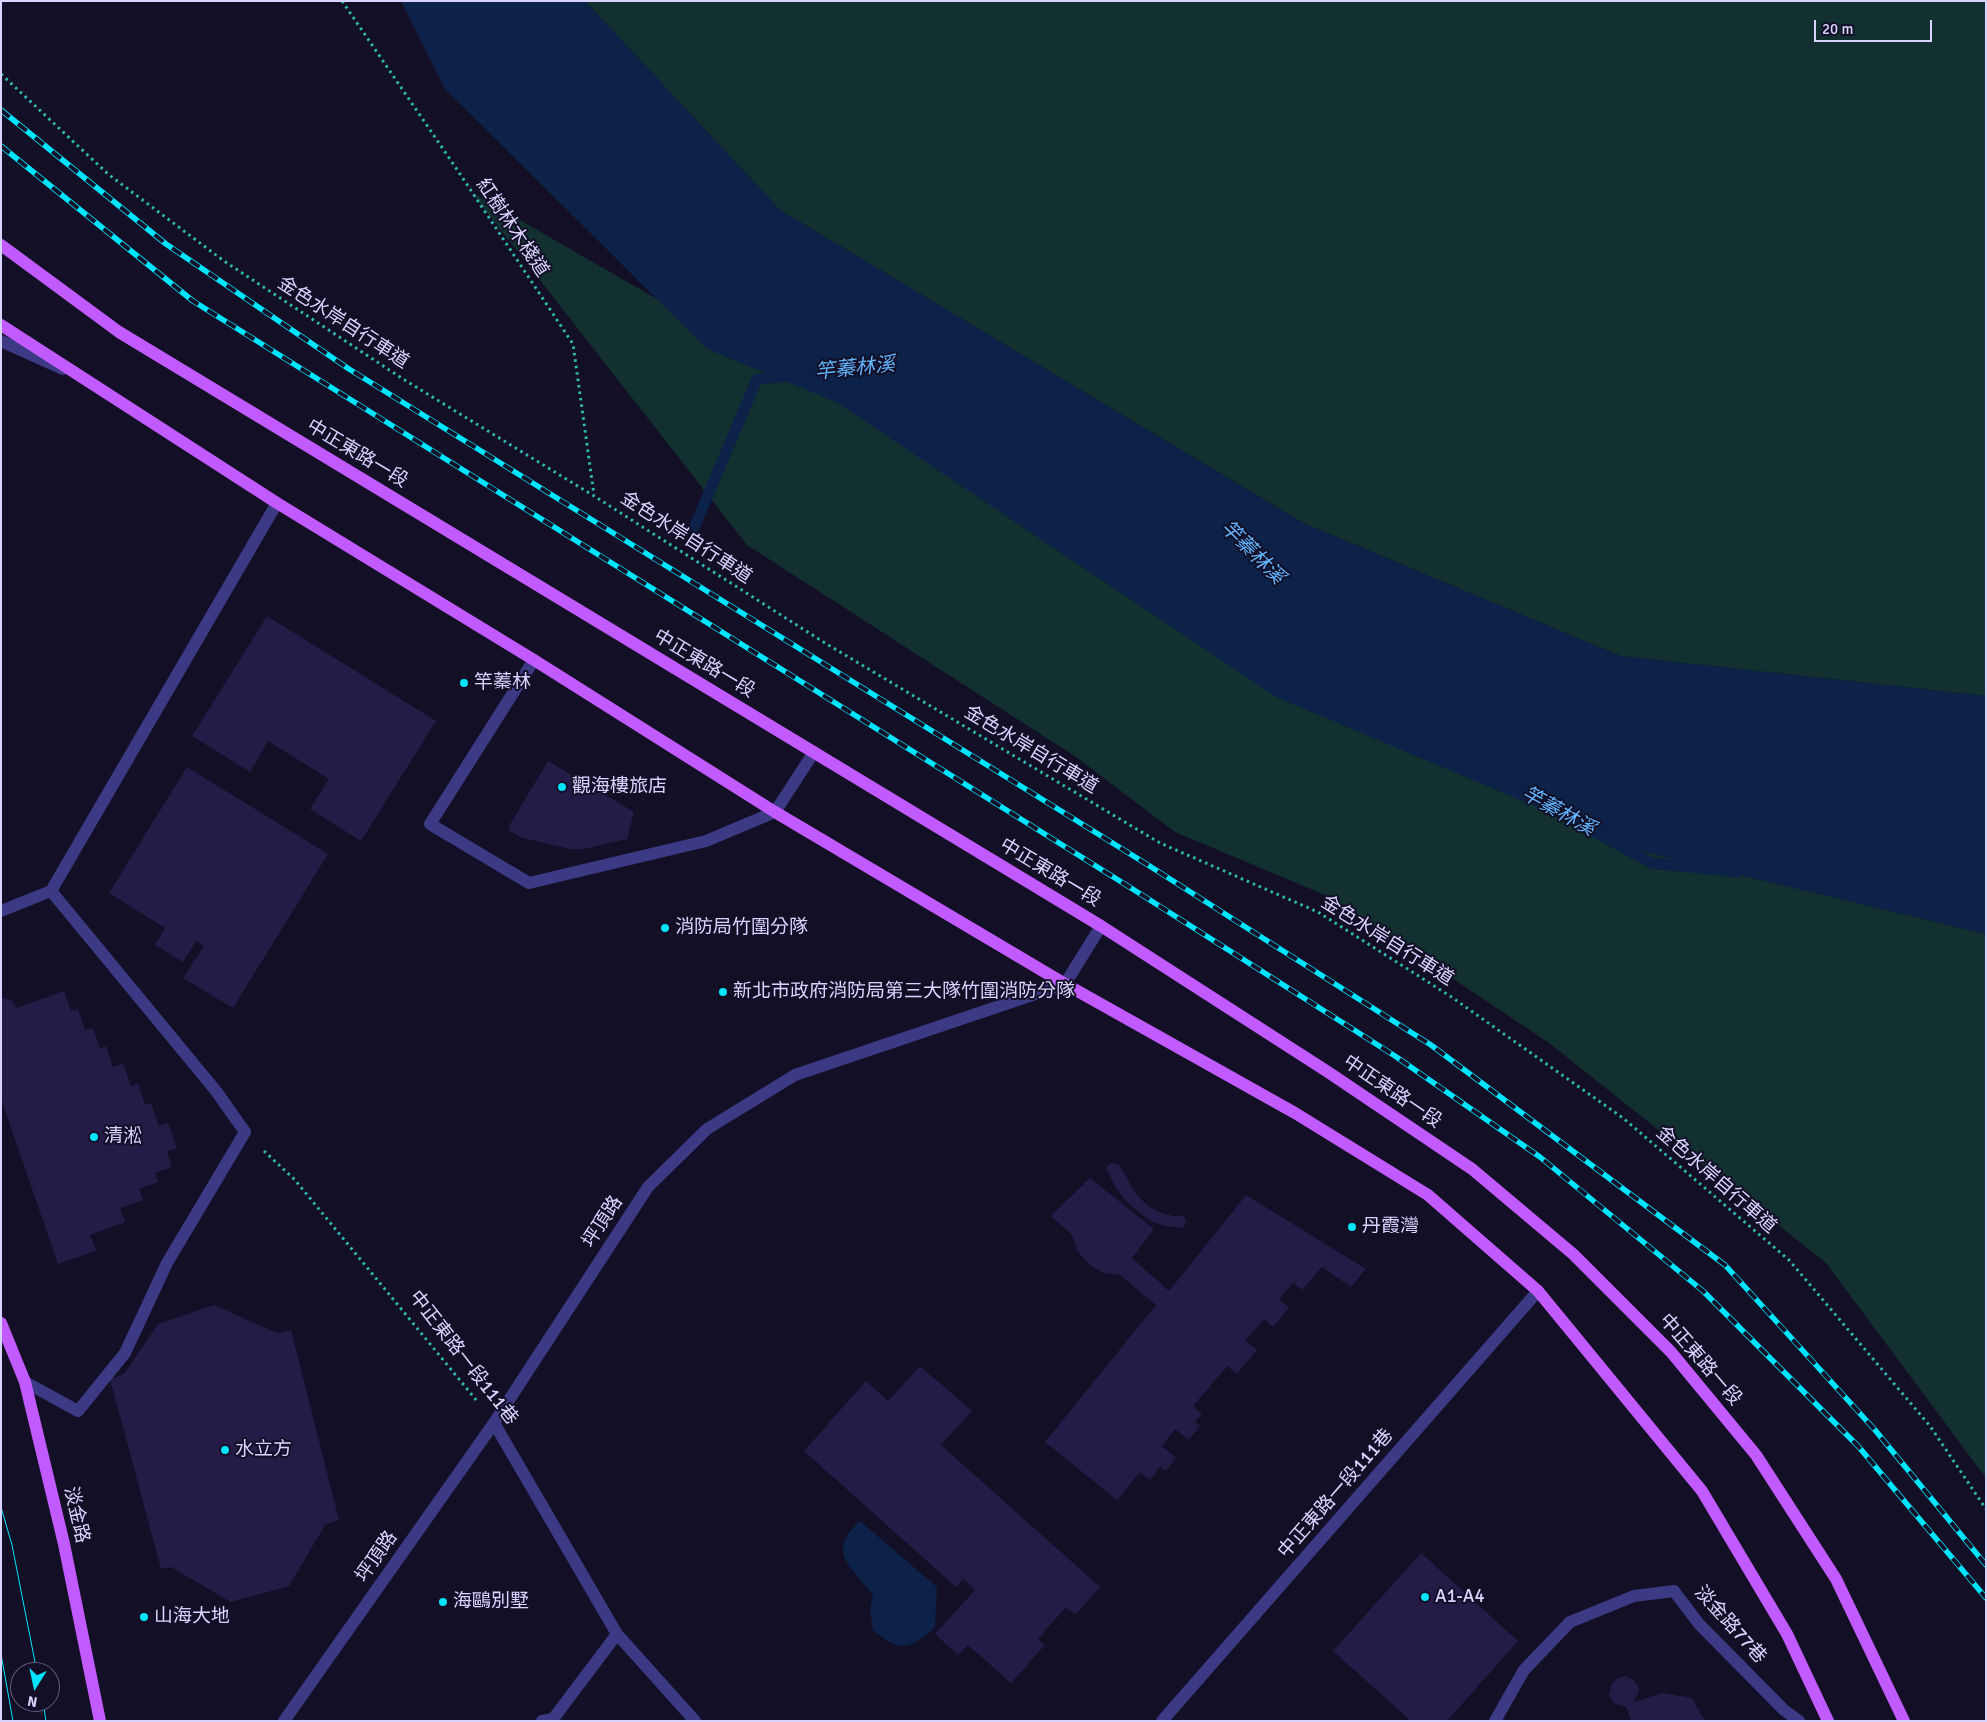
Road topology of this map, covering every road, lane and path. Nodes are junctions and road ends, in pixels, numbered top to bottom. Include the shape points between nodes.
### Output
1 (342, 1) edge
2 (1, 74) edge
3 (1, 245) edge
4 (1, 326) edge
5 (1, 341) edge
6 (80, 378) junction
7 (594, 496) junction
8 (278, 502) junction
9 (534, 660) junction
10 (814, 752) junction
11 (775, 812) junction
12 (51, 890) junction
13 (1, 912) edge
14 (1101, 926) junction
15 (1064, 984) junction
16 (245, 1132) junction
17 (1538, 1291) junction
18 (1, 1323) edge
19 (25, 1382) junction
20 (494, 1423) junction
21 (1986, 1509) edge
22 (617, 1634) junction
23 (549, 1720) edge
24 (100, 1721) edge
25 (284, 1721) edge
26 (695, 1721) edge
27 (1162, 1721) edge
28 (1495, 1721) edge
29 (1799, 1721) edge
30 (1828, 1721) edge
31 (1904, 1721) edge

1 - 7 path, 紅樹林木棧道 via 573,344
2 - 7 path, 金色水岸自行車道 via 108,174 224,261 404,379
3 - 10 main road, 中正東路一段 via 119,332
4 - 6 main road
5 - 6 street
6 - 8 main road
7 - 21 path, 金色水岸自行車道 via 825,643 1160,842 1318,912 1450,996 1623,1118 1789,1260 1930,1426
8 - 9 main road
8 - 12 street
9 - 11 main road
9 - 11 street via 430,824 529,883 706,841
10 - 11 street
10 - 14 main road, 中正東路一段
11 - 15 main road
12 - 13 street
12 - 16 street via 216,1091
14 - 15 street
14 - 31 main road, 中正東路一段 via 1472,1169 1574,1254 1671,1352 1756,1455 1836,1579
15 - 17 main road via 1295,1113 1428,1195
15 - 20 street, 坪頂路 via 795,1075 708,1130 648,1188
16 - 19 street via 167,1263 125,1353 78,1412
16 - 20 path, 中正東路一段111巷 via 295,1180
17 - 27 street, 中正東路一段111巷
17 - 30 main road via 1702,1491 1787,1634
18 - 19 main road, 淡金路
19 - 24 main road, 淡金路 via 64,1544
20 - 22 street, 中正東路一段111巷
20 - 25 street, 坪頂路
22 - 23 street
22 - 26 street, 中正東路一段111巷
28 - 29 street, 淡金路77巷 via 1524,1670 1570,1622 1634,1596 1674,1591 1699,1624 1784,1710

